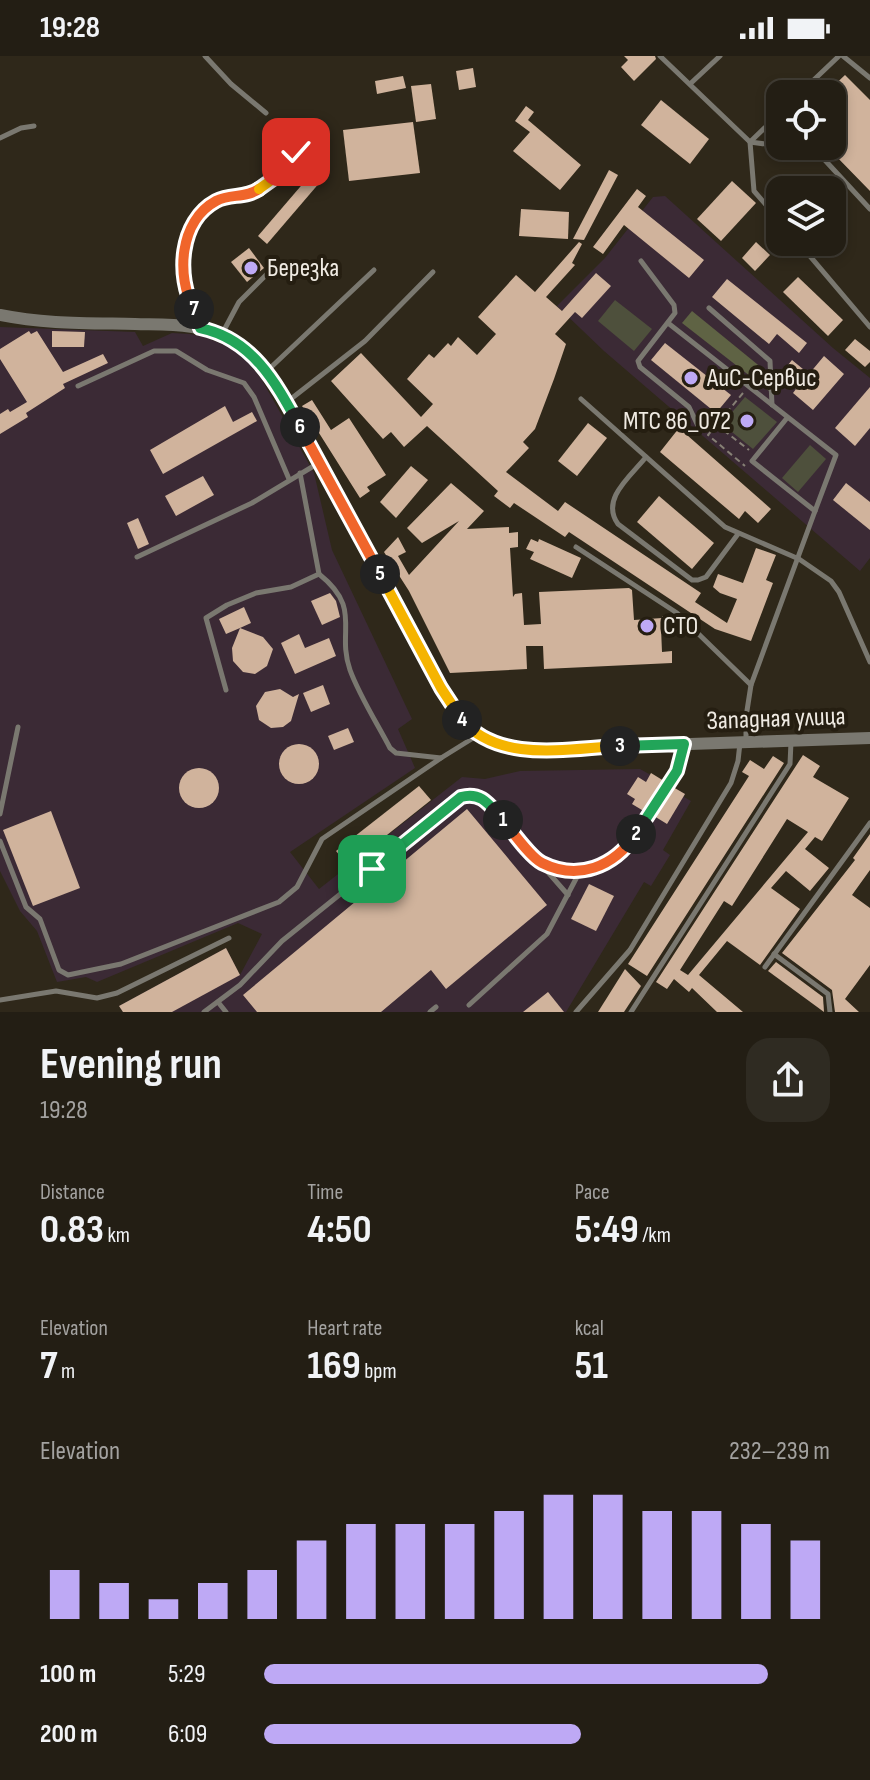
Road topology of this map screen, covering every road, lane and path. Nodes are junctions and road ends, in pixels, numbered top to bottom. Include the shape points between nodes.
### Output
1 (205, 56) edge
2 (660, 56) edge
3 (720, 56) edge
4 (841, 56) edge
5 (870, 78) edge
6 (814, 80) edge
7 (690, 84) junction
8 (266, 113) dead end
9 (34, 126) dead end
10 (766, 127) edge
11 (295, 137) dead end
12 (0, 138) edge
13 (750, 142) junction
14 (766, 144) edge
15 (825, 160) edge
16 (766, 205) edge
17 (870, 209) edge
18 (810, 256) edge
19 (641, 261) dead end
20 (272, 269) dead end
21 (374, 270) dead end
22 (433, 272) dead end
23 (709, 308) dead end
24 (0, 315) edge
25 (668, 323) junction
26 (869, 325) edge
27 (200, 328) junction
28 (221, 335) junction
29 (267, 372) junction
30 (78, 386) dead end
31 (747, 388) junction
32 (581, 399) dead end
33 (286, 403) junction
34 (772, 406) junction
35 (700, 411) dead end
36 (787, 418) junction
37 (717, 425) junction
38 (699, 428) dead end
39 (646, 457) junction
40 (754, 458) junction
41 (320, 462) junction
42 (300, 473) junction
43 (289, 479) junction
44 (815, 511) junction
45 (738, 534) junction
46 (576, 547) dead end
47 (137, 557) dead end
48 (799, 559) junction
49 (319, 574) junction
50 (870, 662) edge
51 (751, 685) junction
52 (226, 690) dead end
53 (18, 727) dead end
54 (478, 735) junction
55 (870, 738) edge
56 (791, 741) junction
57 (743, 742) junction
58 (684, 744) junction
59 (441, 758) junction
60 (0, 814) edge
61 (870, 823) edge
62 (0, 841) edge
63 (540, 862) junction
64 (579, 873) junction
65 (568, 895) junction
66 (229, 938) dead end
67 (774, 954) junction
68 (765, 967) dead end
69 (0, 1000) edge
70 (218, 1002) junction
71 (469, 1005) dead end
72 (436, 1007) dead end
73 (204, 1012) edge
74 (226, 1012) edge
75 (430, 1012) edge
76 (576, 1012) edge
77 (631, 1012) edge
78 (830, 1012) edge

1 - 8 lane
2 - 7 lane
3 - 7 lane
4 - 5 lane
4 - 6 lane
7 - 13 lane
9 - 12 lane
10 - 13 lane
11 - 27 lane via 296,152 273,179 248,196 219,199 189,233 182,281
13 - 14 lane
13 - 16 lane via 754,191
15 - 17 lane
18 - 26 lane
19 - 25 lane via 674,305
20 - 28 lane via 239,302
21 - 29 lane
22 - 33 lane via 365,341
23 - 34 lane via 770,361
24 - 27 street
25 - 31 lane
25 - 38 lane via 638,361 689,407
27 - 28 street
28 - 29 street via 248,351
29 - 33 street
30 - 43 lane via 154,351 176,351 244,383
31 - 34 lane
31 - 37 path
32 - 39 lane
33 - 41 street
34 - 36 lane
35 - 37 path
36 - 40 lane
36 - 44 lane via 836,455
37 - 40 path
37 - 40 path via 708,435 746,466
39 - 45 lane
39 - 45 lane via 613,499 612,515 618,524 692,580 706,577
40 - 44 lane
41 - 42 lane
41 - 54 street via 441,688
42 - 43 lane
42 - 49 lane
43 - 47 lane via 252,503
44 - 48 lane
45 - 48 lane
46 - 51 lane via 677,613
48 - 50 lane via 839,592
48 - 51 lane
49 - 52 lane via 291,587 256,593 206,618
49 - 59 lane via 336,589 346,611 348,664 390,748
51 - 57 lane
53 - 60 lane
54 - 58 street, Западная улица via 494,744 527,749
54 - 59 lane
55 - 56 street, Западная улица
56 - 57 street, Западная улица
56 - 77 lane via 790,764
57 - 58 street, Западная улица
57 - 76 lane via 731,783 661,898 620,964
58 - 64 lane via 677,771 626,849
59 - 62 lane via 322,839 297,887 279,902 105,968 68,975 59,970 40,919 26,907
61 - 67 lane
63 - 64 lane
63 - 65 lane
63 - 70 lane via 483,798 461,797 282,941
64 - 65 lane
65 - 71 lane via 538,945
66 - 69 lane via 117,993 97,998 56,991
67 - 68 lane
67 - 78 lane via 828,994
70 - 73 lane
70 - 74 lane
72 - 75 lane

